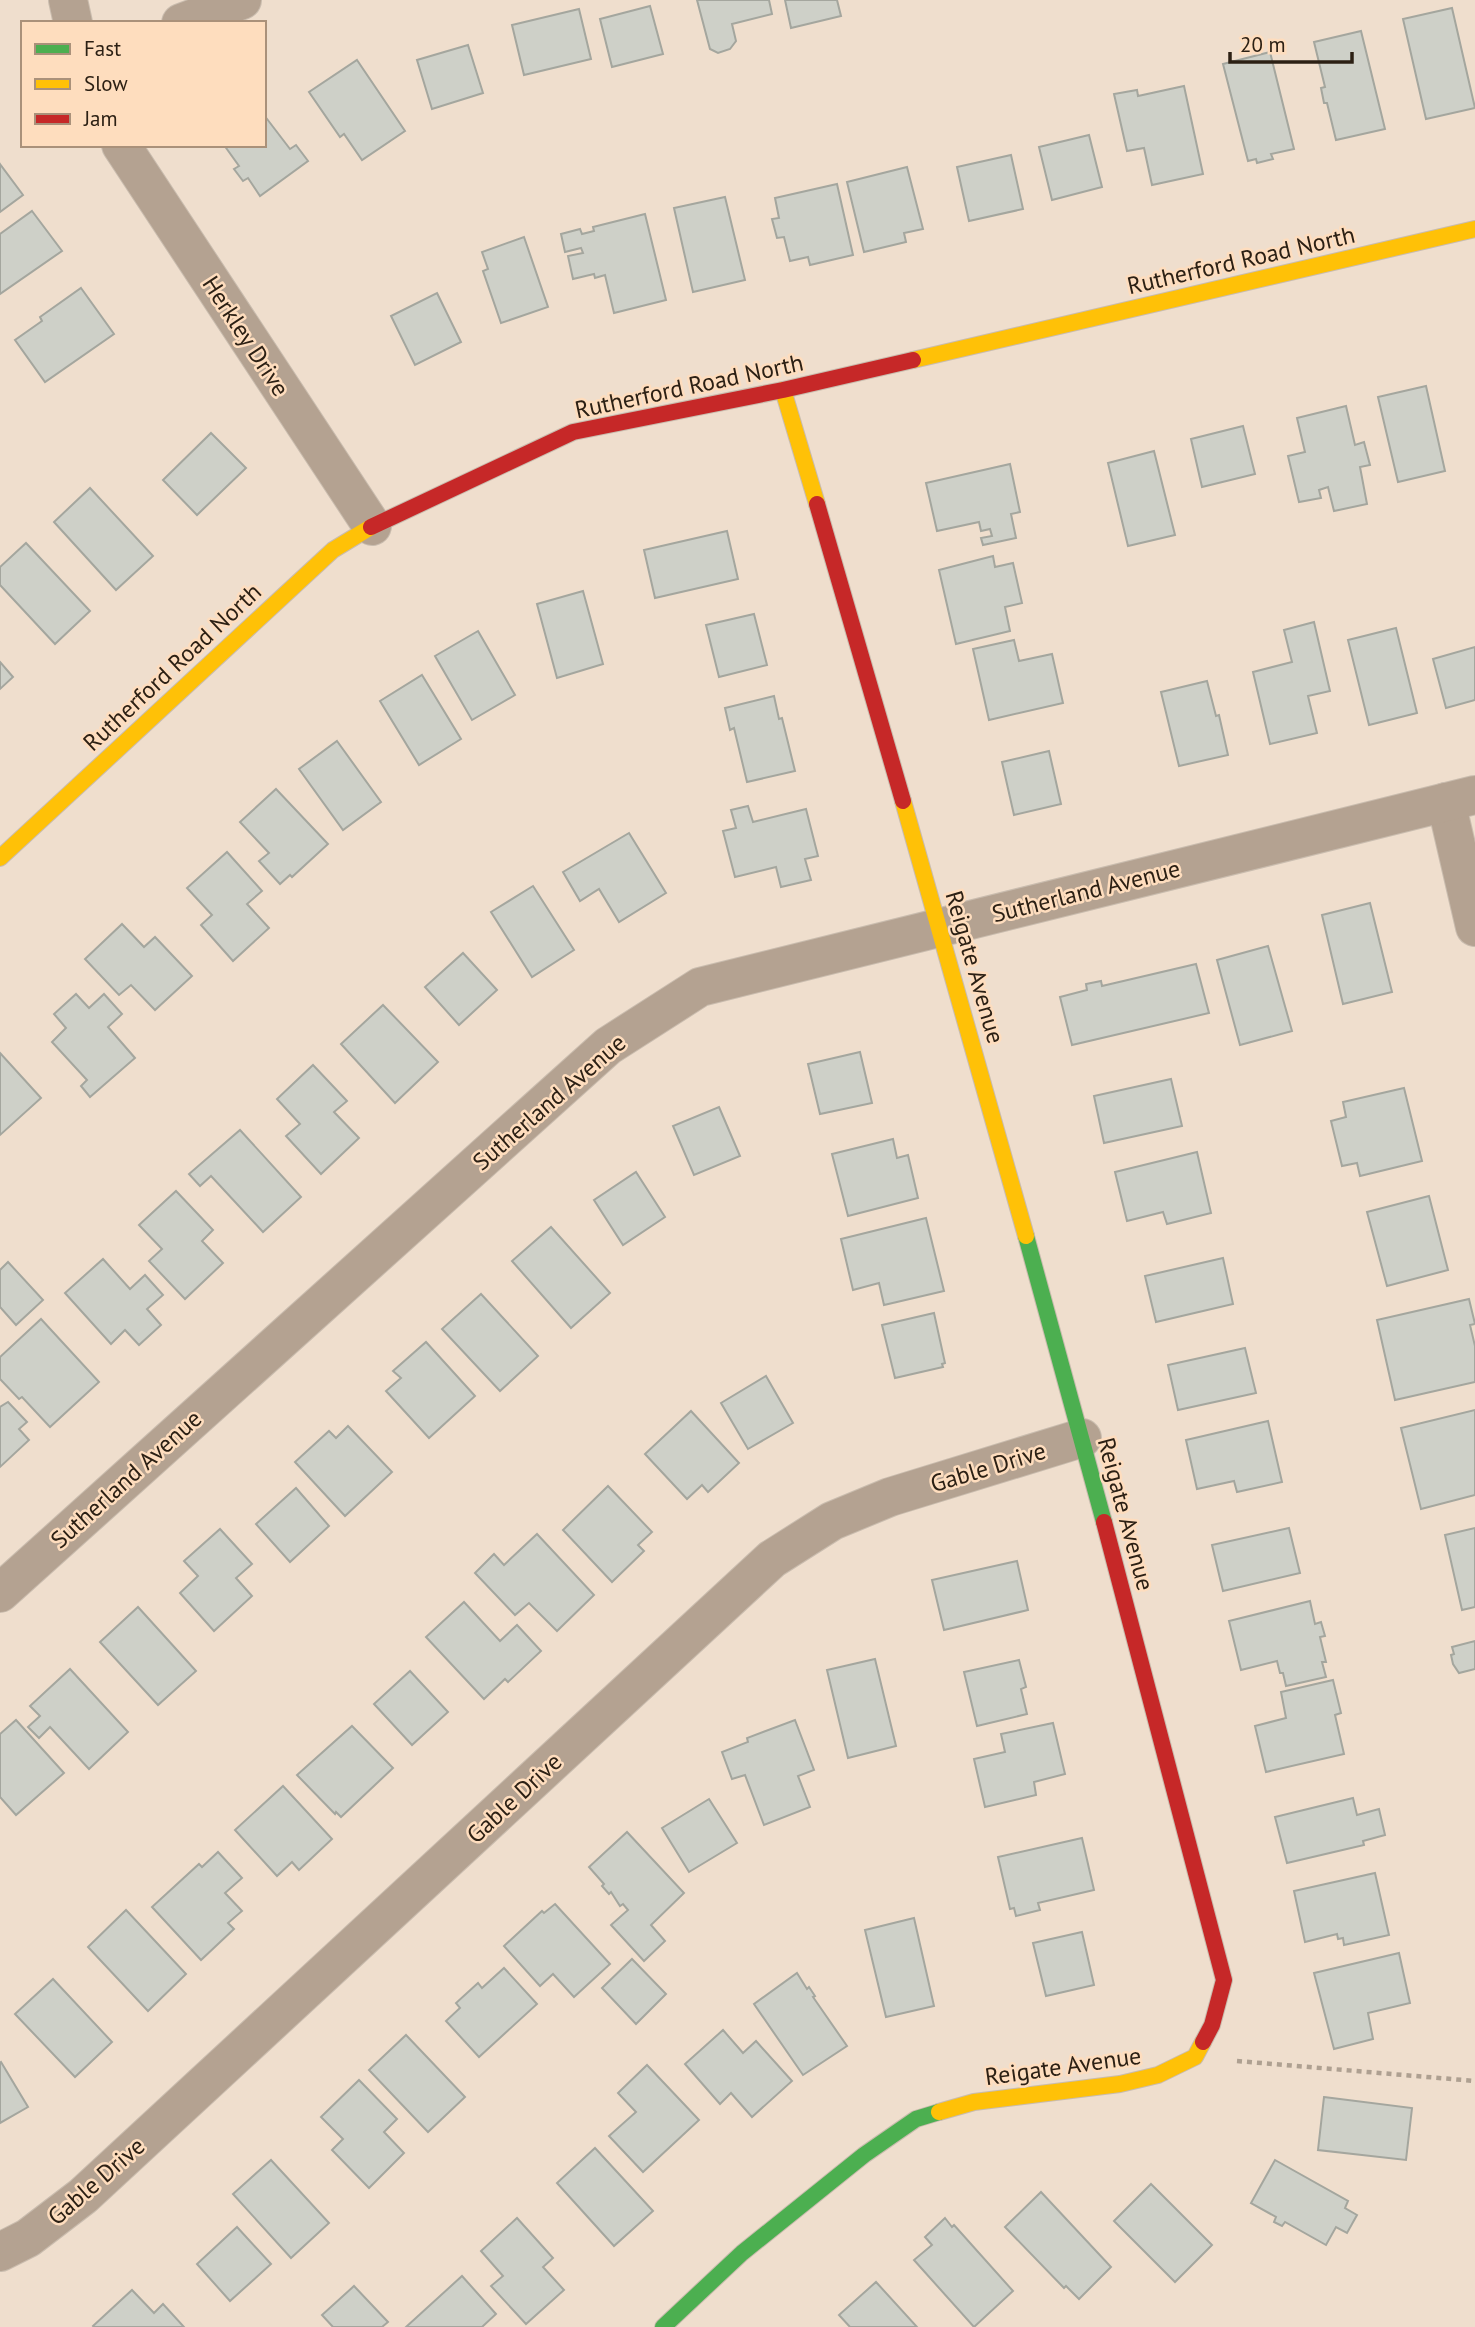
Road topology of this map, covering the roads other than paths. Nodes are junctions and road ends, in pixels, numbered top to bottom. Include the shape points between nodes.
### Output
1 (68, 0) edge
2 (242, 0) edge
3 (73, 21) edge
4 (186, 21) edge
5 (122, 147) edge
6 (1475, 229) edge
7 (783, 390) junction
8 (372, 526) junction
9 (1460, 799) edge
10 (0, 858) edge
11 (940, 926) junction
12 (1475, 927) edge
13 (1083, 1438) junction
14 (0, 1593) edge
15 (0, 2252) edge
16 (663, 2327) edge

1 - 3 street
2 - 4 street
5 - 8 street, Herkley Drive
6 - 7 street, Rutherford Road North
7 - 8 street, Rutherford Road North via 573,432
7 - 11 street, Reigate Avenue
8 - 10 street, Rutherford Road North via 333,550
9 - 11 street, Sutherland Avenue
9 - 12 street
11 - 13 street, Reigate Avenue
11 - 14 street, Sutherland Avenue via 700,986 608,1046
13 - 15 street, Gable Drive via 890,1497 832,1521 772,1559 83,2196 28,2238
13 - 16 street, Reigate Avenue via 1224,1980 1212,2025 1195,2057 1158,2075 974,2102 916,2119 742,2253

